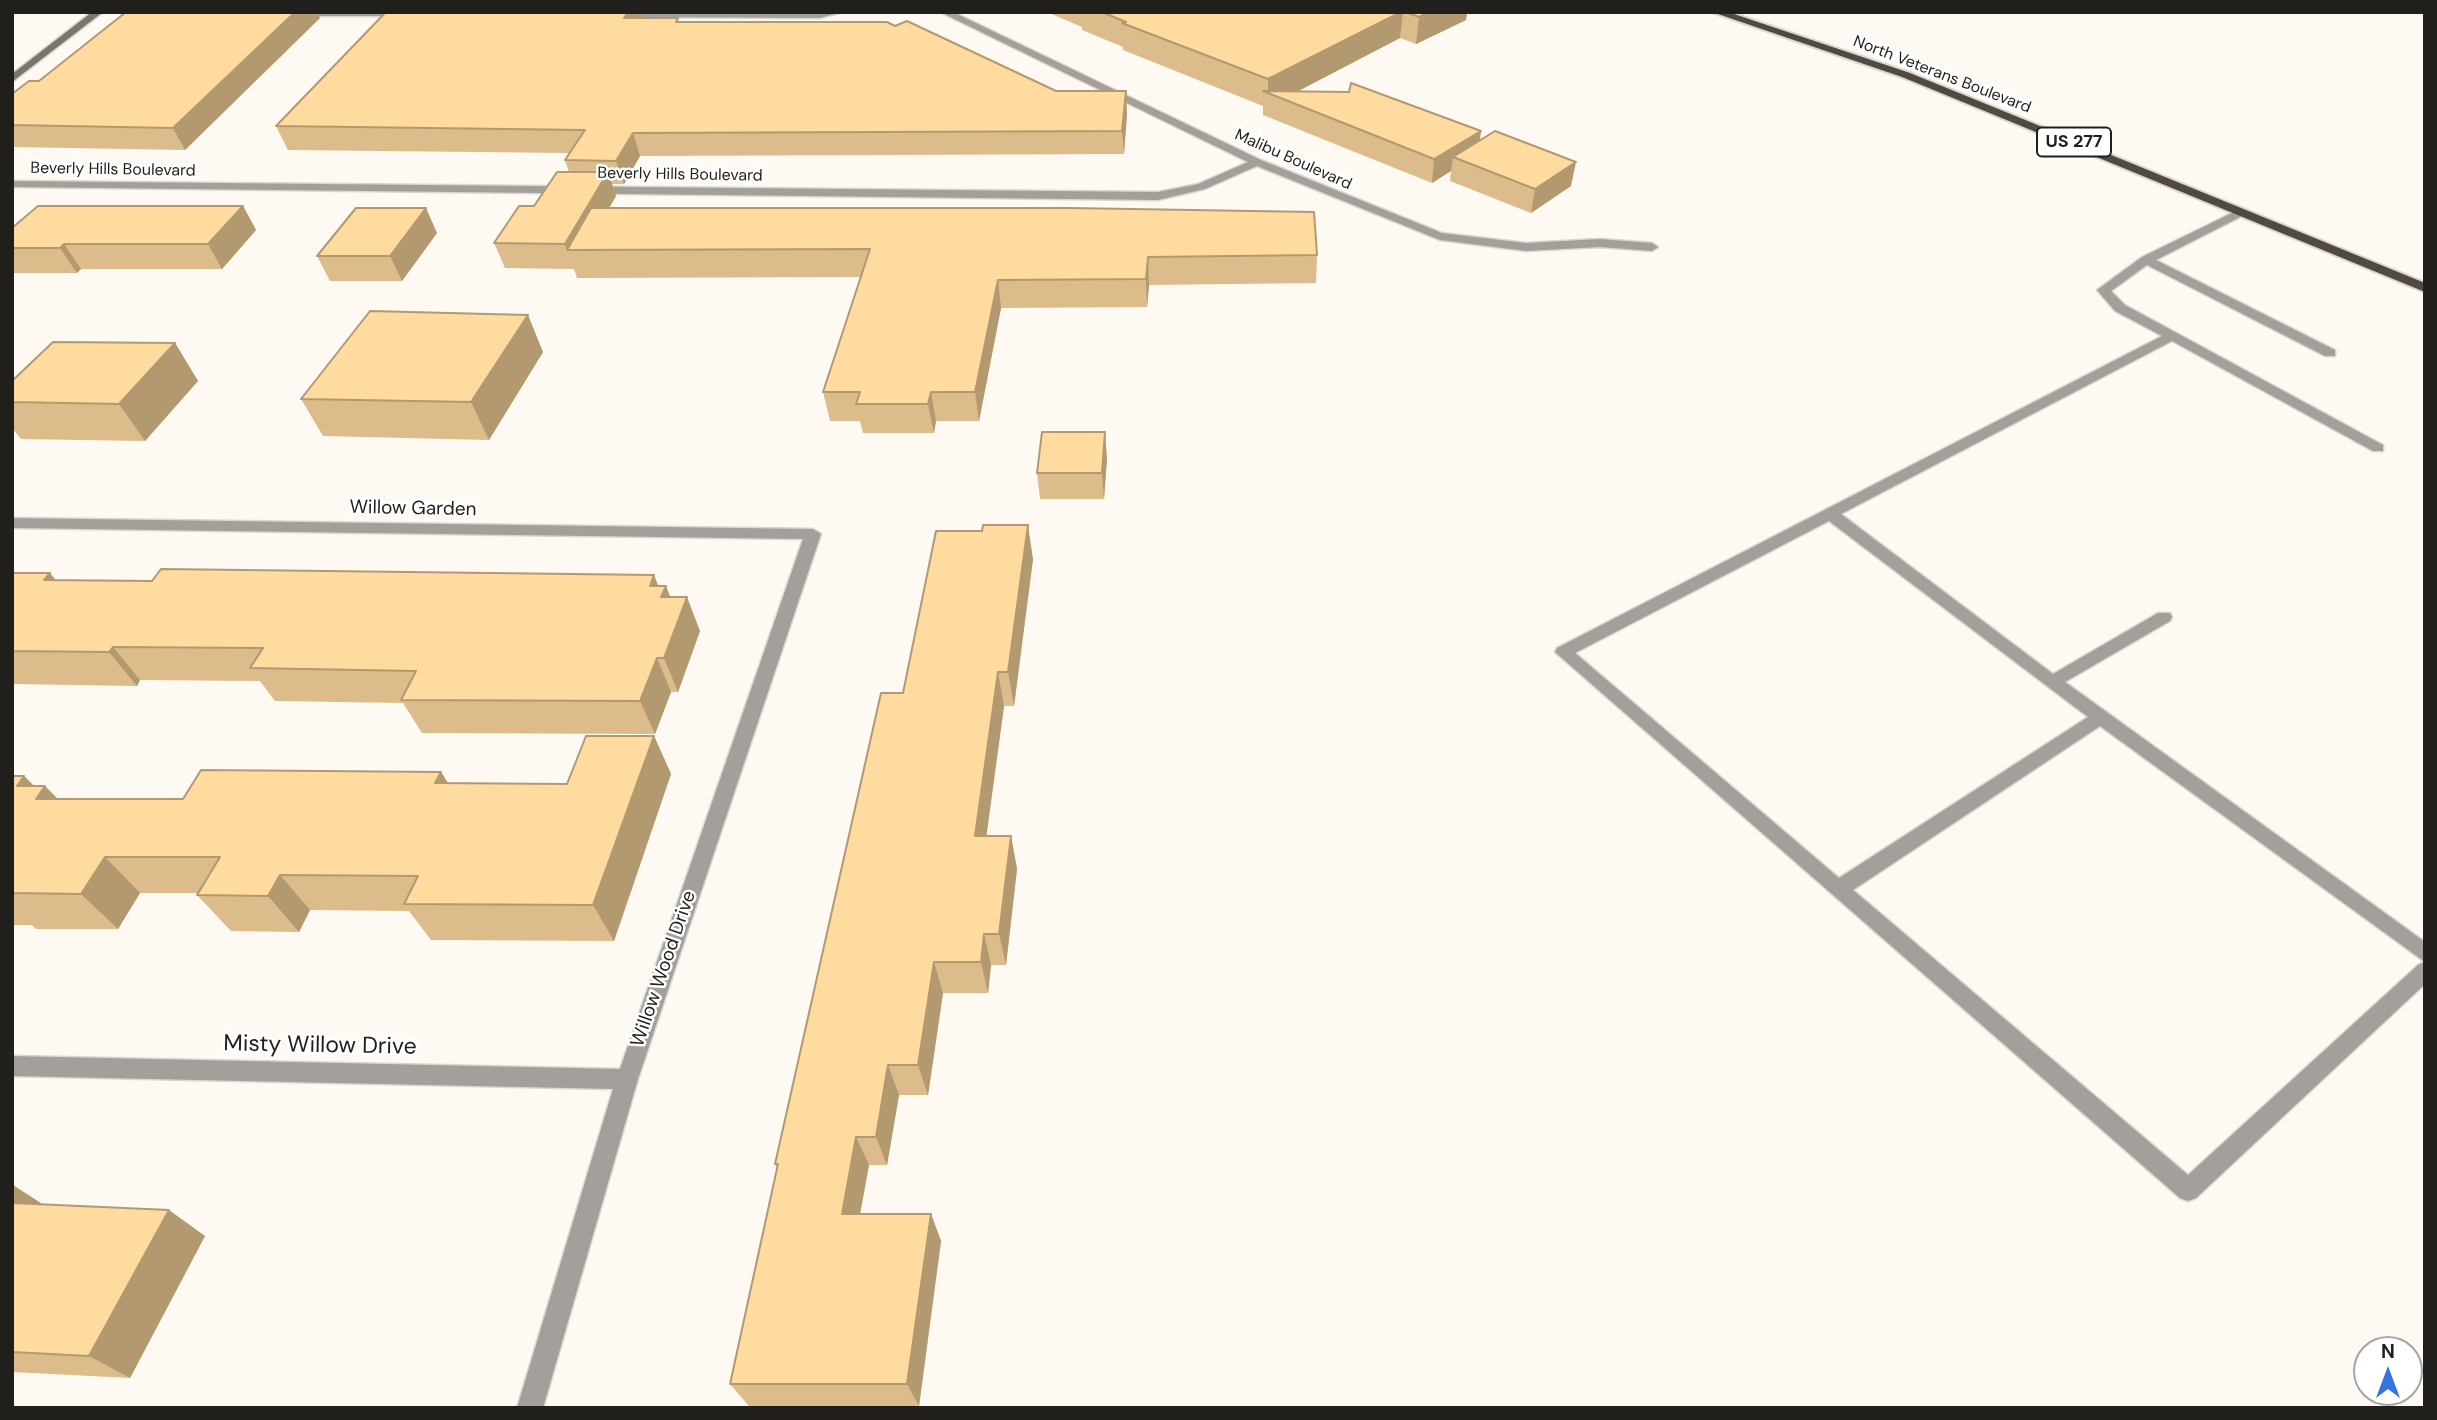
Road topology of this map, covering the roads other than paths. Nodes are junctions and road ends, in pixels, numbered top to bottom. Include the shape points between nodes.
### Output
1 (98, 12) edge
2 (838, 12) edge
3 (945, 12) edge
4 (1717, 12) edge
5 (289, 13) edge
6 (414, 13) edge
7 (610, 14) edge
8 (12, 79) edge
9 (1257, 162) junction
10 (12, 184) edge
11 (2244, 212) junction
12 (1652, 247) dead end
13 (2147, 261) junction
14 (2425, 288) edge
15 (2172, 336) junction
16 (2330, 353) dead end
17 (2378, 448) dead end
18 (1830, 514) junction
19 (12, 523) edge
20 (813, 534) joint
21 (2164, 617) dead end
22 (2052, 682) junction
23 (2101, 718) junction
24 (1838, 889) junction
25 (2425, 953) edge
26 (2425, 971) edge
27 (12, 1066) edge
28 (627, 1079) junction
29 (530, 1408) edge

1 - 8 main road
2 - 7 street
3 - 9 street, Malibu Boulevard
4 - 11 highway, North Veterans Boulevard / US 277 via 1906,75
5 - 6 street
9 - 10 street, Beverly Hills Boulevard via 1201,187 1157,196
9 - 12 street, Malibu Boulevard via 1440,236 1525,247 1600,243
11 - 13 street
11 - 14 highway, North Veterans Boulevard / US 277
13 - 15 street via 2103,290 2120,308
13 - 16 street
15 - 17 street
15 - 18 street
18 - 22 street
18 - 24 street via 1563,652
19 - 20 street, Willow Garden
20 - 28 street, Willow Wood Drive
21 - 22 street
22 - 23 street
23 - 24 street
23 - 25 street
24 - 26 street via 2188,1190
27 - 28 street, Misty Willow Drive
28 - 29 street, Willow Wood Drive

